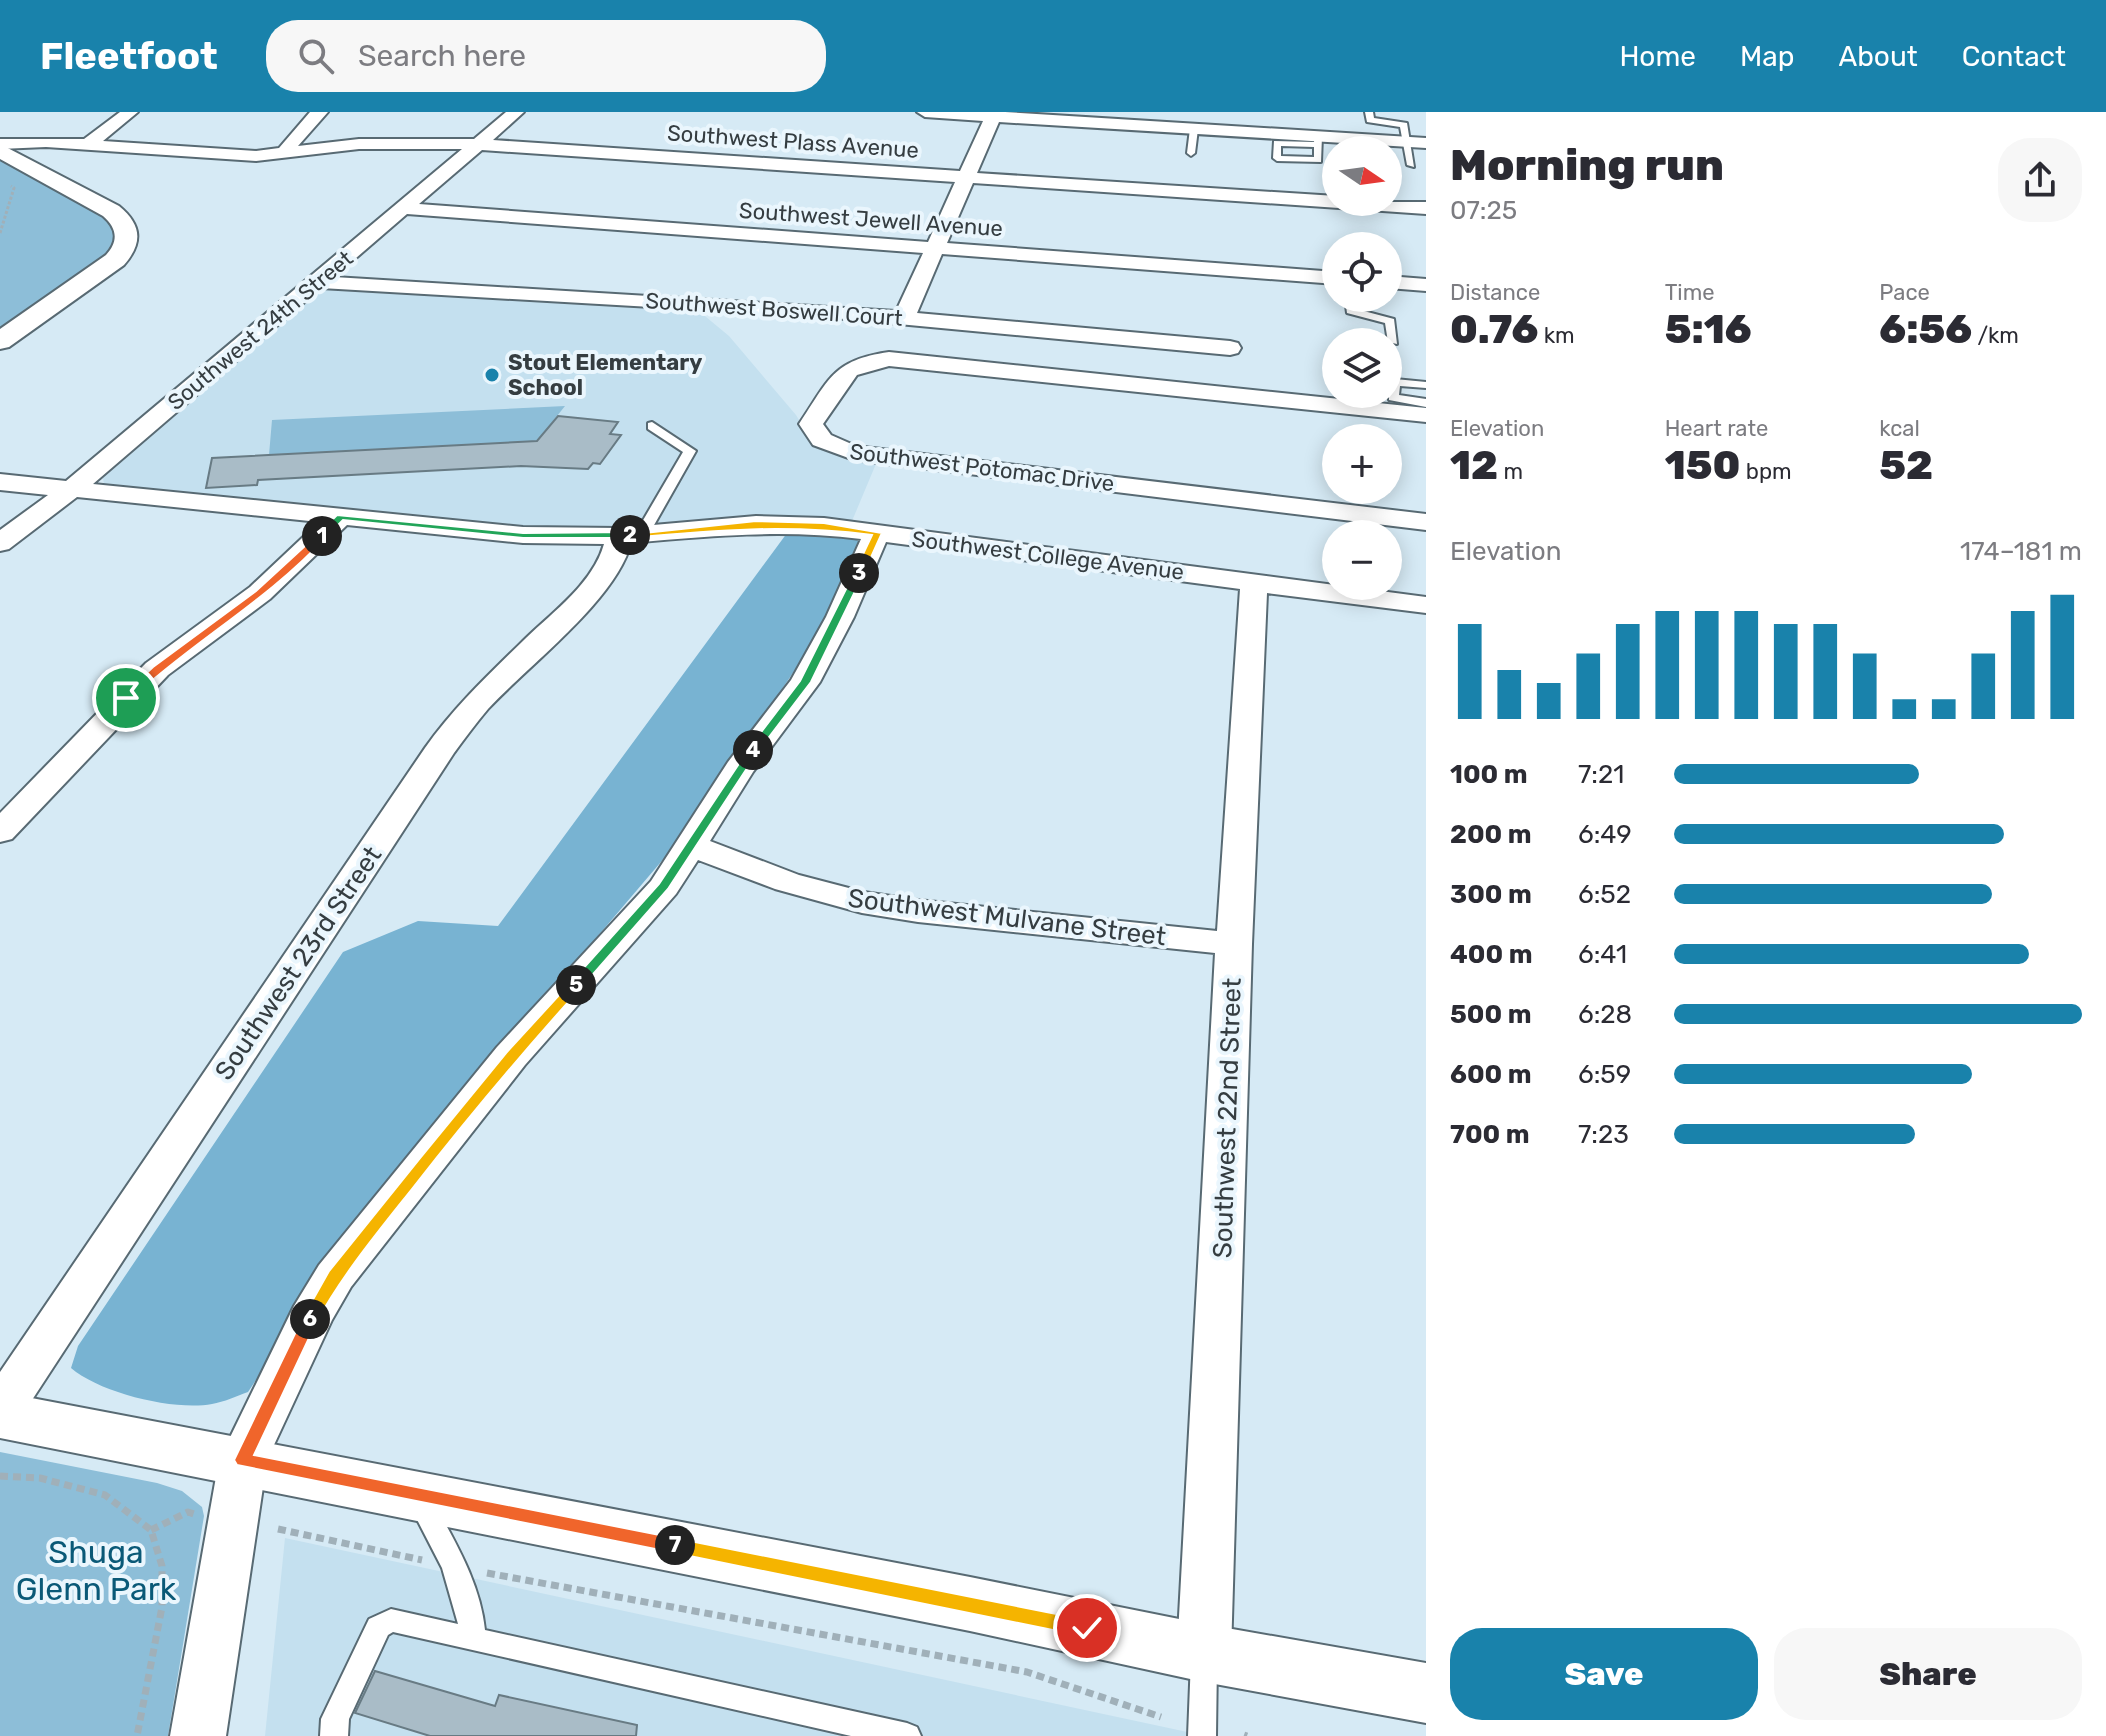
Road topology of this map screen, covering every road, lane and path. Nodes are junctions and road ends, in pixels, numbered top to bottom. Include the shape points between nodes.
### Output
1 (130, 112) edge
2 (320, 112) edge
3 (516, 112) edge
4 (925, 112) edge
5 (1235, 112) edge
6 (1369, 112) edge
7 (994, 114) edge
8 (1194, 129) junction
9 (1233, 131) junction
10 (1318, 141) junction
11 (1406, 142) junction
12 (1426, 143) edge
13 (476, 144) junction
14 (87, 145) junction
15 (3, 147) edge
16 (1191, 153) dead end
17 (283, 154) junction
18 (1411, 165) dead end
19 (966, 176) junction
20 (7, 182) dead end
21 (402, 208) junction
22 (1426, 208) edge
23 (0, 233) edge
24 (933, 247) junction
25 (1322, 277) edge
26 (316, 282) junction
27 (1402, 283) edge
28 (1426, 285) edge
29 (1378, 312) edge
30 (904, 318) junction
31 (1391, 328) edge
32 (0, 341) edge
33 (1230, 348) dead end
34 (1426, 385) edge
35 (1426, 403) edge
36 (1426, 415) edge
37 (652, 426) dead end
38 (0, 482) edge
39 (72, 489) junction
40 (340, 517) junction
41 (1426, 522) edge
42 (877, 533) junction
43 (630, 535) junction
44 (0, 543) edge
45 (1254, 582) junction
46 (1426, 605) edge
47 (0, 832) edge
48 (691, 846) junction
49 (1234, 944) junction
50 (0, 1412) edge
51 (243, 1460) junction
52 (0, 1476) edge
53 (417, 1494) junction
54 (204, 1516) dead end
55 (278, 1529) dead end
56 (151, 1530) junction
57 (438, 1564) dead end
58 (470, 1570) dead end
59 (473, 1638) junction
60 (1204, 1653) junction
61 (1426, 1693) edge
62 (1161, 1717) dead end
63 (137, 1736) edge
64 (198, 1736) edge
65 (334, 1736) edge
66 (907, 1736) edge
67 (1202, 1736) edge

1 - 14 street
2 - 17 street
3 - 13 street, Southwest 24th Street
4 - 7 street
5 - 9 street
6 - 11 lane via 1370,120 1402,124
7 - 8 street
7 - 19 street
8 - 9 street
8 - 16 lane
9 - 10 street
10 - 10 lane via 1318,160 1277,158 1277,143
10 - 11 street
11 - 12 street
11 - 18 lane
13 - 17 street, Southwest Plass Avenue via 401,141
13 - 19 street, Southwest Plass Avenue
13 - 21 street, Southwest 24th Street
14 - 15 street, Southwest Plass Avenue
14 - 17 street, Southwest Plass Avenue
15 - 32 street via 111,211 129,234 115,260
19 - 22 street, Southwest Plass Avenue
19 - 24 street
20 - 23 path via 14,188
21 - 24 street, Southwest Jewell Avenue
21 - 26 street, Southwest 24th Street
24 - 25 street, Southwest Jewell Avenue
24 - 30 street
26 - 30 street, Southwest Boswell Court
26 - 39 street, Southwest 24th Street
27 - 28 street
29 - 31 lane
30 - 33 street, Southwest Boswell Court
34 - 35 lane via 1393,384 1394,399
36 - 41 street, Southwest Potomac Drive via 889,359 849,370 811,424 825,443 854,453
37 - 43 lane via 690,451
38 - 39 street, Southwest College Avenue
39 - 40 street, Southwest College Avenue
39 - 44 street, Southwest 24th Street
40 - 43 street, Southwest College Avenue via 523,535
40 - 47 street via 260,593 157,669
42 - 43 street, Southwest College Avenue via 756,524
42 - 45 street, Southwest College Avenue
42 - 48 street via 805,682 739,769
43 - 50 street, Southwest 23rd Street via 589,592 476,704 441,748
45 - 46 street, Southwest College Avenue
45 - 49 street, Southwest 22nd Street
48 - 49 street, Southwest Mulvane Street via 787,882 862,902
48 - 51 street via 634,922 511,1056 335,1276
49 - 60 street, Southwest 22nd Street
50 - 51 street
51 - 53 street
51 - 64 street
52 - 56 path via 40,1478 105,1495
53 - 59 lane via 454,1566 472,1613
53 - 60 street
54 - 56 path via 188,1512
55 - 57 path
56 - 63 path via 162,1566 162,1607
58 - 62 path via 1027,1672
59 - 65 lane via 391,1620 378,1627 335,1719
59 - 66 lane
60 - 61 street
60 - 67 lane

